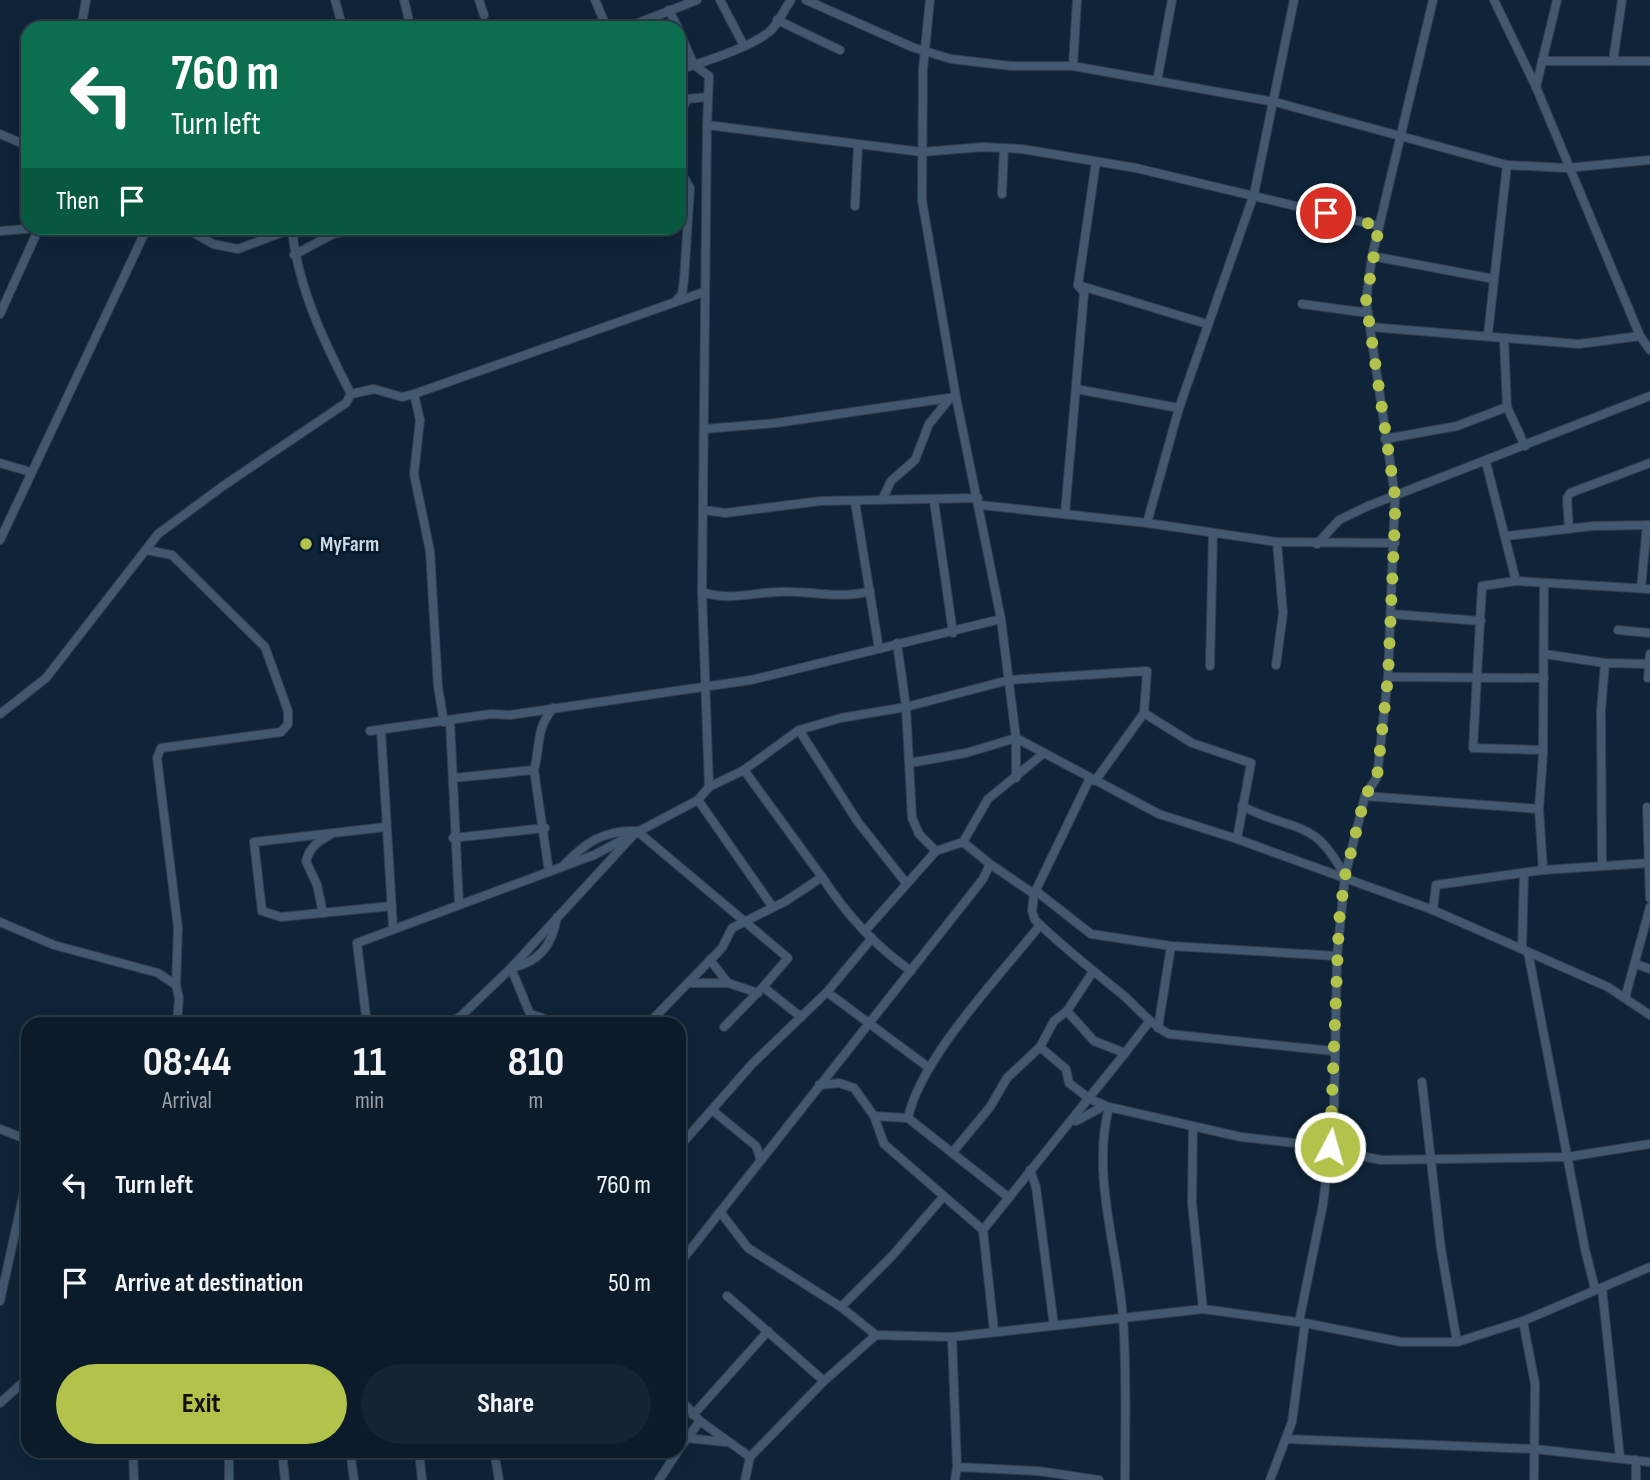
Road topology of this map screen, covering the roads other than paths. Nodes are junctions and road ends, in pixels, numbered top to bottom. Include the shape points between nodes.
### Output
1 (86, 0) edge
2 (335, 0) edge
3 (404, 0) edge
4 (479, 0) edge
5 (595, 0) edge
6 (697, 0) edge
7 (720, 0) edge
8 (791, 0) edge
9 (806, 0) edge
10 (930, 0) edge
11 (1077, 0) edge
12 (1172, 0) edge
13 (1294, 0) edge
14 (1433, 0) edge
15 (1494, 0) edge
16 (1557, 0) edge
17 (1622, 0) edge
18 (669, 10) junction
19 (484, 15) dead end
20 (777, 20) junction
21 (82, 21) edge
22 (341, 21) edge
23 (409, 21) edge
24 (604, 21) edge
25 (642, 21) edge
26 (674, 21) edge
27 (743, 44) junction
28 (686, 48) edge
29 (839, 50) dead end
30 (924, 52) junction
31 (1542, 61) junction
32 (1613, 61) junction
33 (1650, 61) edge
34 (694, 65) junction
35 (1073, 66) junction
36 (686, 68) edge
37 (1157, 81) junction
38 (1536, 87) junction
39 (708, 97) junction
40 (686, 102) edge
41 (1275, 102) junction
42 (707, 125) junction
43 (0, 134) edge
44 (1401, 138) junction
45 (21, 143) edge
46 (858, 146) junction
47 (1004, 148) junction
48 (922, 152) junction
49 (1650, 160) edge
50 (1096, 162) junction
51 (1507, 165) junction
52 (1567, 168) junction
53 (686, 181) edge
54 (1002, 194) dead end
55 (1254, 194) junction
56 (855, 206) dead end
57 (1379, 226) junction
58 (21, 229) edge
59 (0, 231) edge
60 (35, 235) edge
61 (144, 235) edge
62 (197, 235) edge
63 (275, 235) edge
64 (294, 235) edge
65 (331, 235) edge
66 (295, 255) junction
67 (1372, 256) junction
68 (1494, 279) junction
69 (1078, 285) junction
70 (704, 292) junction
71 (1302, 304) dead end
72 (673, 305) junction
73 (1368, 313) junction
74 (0, 314) edge
75 (1207, 324) junction
76 (1370, 327) junction
77 (1488, 334) junction
78 (1640, 336) junction
79 (1504, 339) junction
80 (1650, 350) edge
81 (1076, 389) junction
82 (351, 394) junction
83 (414, 394) junction
84 (1650, 396) edge
85 (953, 397) junction
86 (1507, 407) junction
87 (1179, 408) junction
88 (704, 429) junction
89 (1385, 439) junction
90 (1525, 446) junction
91 (1486, 461) junction
92 (0, 463) edge
93 (1650, 463) edge
94 (31, 472) junction
95 (1395, 496) junction
96 (882, 500) junction
97 (933, 501) junction
98 (855, 502) junction
99 (979, 502) junction
100 (704, 510) junction
101 (1065, 514) junction
102 (4, 520) edge
103 (1147, 523) junction
104 (1649, 525) edge
105 (1569, 529) junction
106 (1213, 533) junction
107 (1506, 536) junction
108 (0, 540) edge
109 (1277, 542) junction
110 (1395, 543) junction
111 (1317, 544) junction
112 (146, 550) junction
113 (1516, 581) junction
114 (1544, 583) junction
115 (1646, 589) edge
116 (870, 591) junction
117 (702, 592) junction
118 (1392, 614) junction
119 (1001, 619) junction
120 (1481, 621) junction
121 (1618, 630) dead end
122 (953, 633) junction
123 (1650, 633) edge
124 (897, 643) junction
125 (879, 649) junction
126 (1544, 654) junction
127 (1650, 654) edge
128 (1605, 663) junction
129 (1649, 664) edge
130 (1276, 665) dead end
131 (1210, 666) dead end
132 (1388, 677) junction
133 (1477, 678) junction
134 (1544, 678) junction
135 (1648, 678) dead end
136 (1009, 680) junction
137 (703, 685) junction
138 (906, 707) junction
139 (553, 708) junction
140 (1144, 713) junction
141 (0, 714) edge
142 (447, 721) junction
143 (381, 730) junction
144 (799, 730) junction
145 (370, 732) dead end
146 (1017, 738) junction
147 (1543, 750) junction
148 (1044, 753) junction
149 (910, 763) junction
150 (534, 770) junction
151 (744, 770) junction
152 (1377, 777) junction
153 (453, 778) junction
154 (1016, 778) junction
155 (1092, 780) junction
156 (709, 787) junction
157 (1365, 796) junction
158 (1382, 797) junction
159 (698, 800) junction
160 (1242, 806) junction
161 (1647, 807) dead end
162 (1539, 809) junction
163 (386, 827) junction
164 (544, 828) junction
165 (637, 831) junction
166 (335, 833) junction
167 (453, 838) junction
168 (1237, 839) junction
169 (963, 842) junction
170 (936, 850) junction
171 (594, 855) junction
172 (1648, 863) edge
173 (990, 864) junction
174 (1602, 866) junction
175 (562, 867) junction
176 (1543, 870) junction
177 (549, 872) junction
178 (601, 872) junction
179 (1524, 873) junction
180 (1345, 876) junction
181 (821, 877) junction
182 (1650, 880) edge
183 (906, 883) junction
184 (1035, 892) junction
185 (1650, 898) edge
186 (459, 904) junction
187 (392, 906) junction
188 (772, 906) junction
189 (1650, 907) edge
190 (1433, 910) junction
191 (323, 913) junction
192 (558, 917) junction
193 (0, 922) edge
194 (744, 922) junction
195 (1040, 925) junction
196 (393, 928) junction
197 (869, 935) junction
198 (1171, 946) junction
199 (1525, 951) junction
200 (1337, 956) junction
201 (710, 960) junction
202 (1636, 964) junction
203 (510, 968) junction
204 (1650, 970) edge
205 (911, 971) junction
206 (1093, 973) junction
207 (688, 983) junction
208 (728, 983) junction
209 (176, 985) junction
210 (761, 990) junction
211 (827, 992) junction
212 (1625, 998) junction
213 (1067, 1011) junction
214 (1650, 1015) edge
215 (178, 1017) edge
216 (366, 1017) edge
217 (459, 1017) edge
218 (540, 1017) edge
219 (655, 1017) edge
220 (801, 1017) junction
221 (1149, 1021) junction
222 (868, 1023) junction
223 (724, 1027) dead end
224 (1158, 1028) junction
225 (1040, 1047) junction
226 (1333, 1051) junction
227 (1125, 1053) junction
228 (928, 1066) junction
229 (1422, 1082) dead end
230 (819, 1086) junction
231 (1090, 1099) junction
232 (1107, 1106) junction
233 (712, 1110) junction
234 (874, 1116) junction
235 (908, 1118) junction
236 (1193, 1126) junction
237 (0, 1129) edge
238 (1062, 1132) junction
239 (21, 1137) edge
240 (686, 1139) edge
241 (1650, 1144) edge
242 (756, 1146) junction
243 (771, 1148) junction
244 (1330, 1148) junction
245 (953, 1153) junction
246 (1431, 1157) junction
247 (1567, 1157) junction
248 (761, 1160) junction
249 (1030, 1170) junction
250 (943, 1196) junction
251 (1008, 1197) junction
252 (21, 1206) edge
253 (721, 1213) junction
254 (983, 1230) junction
255 (686, 1256) edge
256 (1650, 1267) edge
257 (1599, 1288) junction
258 (727, 1296) dead end
259 (0, 1301) edge
260 (841, 1307) junction
261 (1203, 1310) junction
262 (1123, 1319) junction
263 (1523, 1321) junction
264 (1302, 1322) junction
265 (1054, 1326) junction
266 (768, 1331) junction
267 (994, 1331) junction
268 (876, 1335) junction
269 (953, 1337) junction
270 (1457, 1342) junction
271 (824, 1381) junction
272 (21, 1384) edge
273 (0, 1403) edge
274 (686, 1406) edge
275 (697, 1418) junction
276 (686, 1438) joint
277 (1286, 1439) junction
278 (727, 1443) junction
279 (1535, 1449) junction
280 (750, 1457) junction
281 (133, 1458) edge
282 (229, 1458) edge
283 (283, 1458) edge
284 (351, 1458) edge
285 (420, 1458) edge
286 (496, 1458) edge
287 (673, 1458) edge
288 (1620, 1458) junction
289 (1636, 1460) junction
290 (1650, 1462) edge
291 (957, 1466) junction
292 (134, 1480) edge
293 (229, 1480) edge
294 (285, 1480) edge
295 (354, 1480) edge
296 (422, 1480) edge
297 (499, 1480) edge
298 (659, 1480) edge
299 (745, 1480) edge
300 (955, 1480) edge
301 (1099, 1480) edge
302 (1125, 1480) edge
303 (1270, 1480) edge
304 (1534, 1480) edge
305 (1636, 1480) edge

1 - 21 street
2 - 22 street
3 - 23 street
4 - 19 street
5 - 24 street
6 - 18 street
7 - 27 street
8 - 20 street
9 - 30 street
10 - 30 street
11 - 35 street
12 - 37 street
13 - 41 street
14 - 44 street
15 - 38 street
16 - 31 street
17 - 32 street
18 - 25 street
18 - 26 street
20 - 27 street via 769,32
20 - 29 street
27 - 34 street via 734,52
28 - 34 street
30 - 35 street via 1011,66
30 - 48 street
31 - 32 street
31 - 38 street
32 - 33 street
34 - 36 street
34 - 39 street via 709,76
35 - 37 street
37 - 41 street
38 - 52 street
39 - 40 street via 692,97
39 - 42 street
41 - 44 street
41 - 55 street
42 - 46 street
42 - 70 street
43 - 45 street
44 - 51 street
44 - 57 street
46 - 48 street
46 - 56 street
47 - 48 street
47 - 50 street
47 - 54 street
48 - 85 street via 922,200
49 - 52 street
50 - 55 street
50 - 69 street
51 - 52 street
51 - 68 street
52 - 78 street
53 - 72 street via 690,188 684,280 682,294
55 - 57 street
55 - 75 street
57 - 67 street
58 - 59 street
60 - 74 street
61 - 94 street
62 - 63 street via 238,249
64 - 66 street
65 - 66 street
66 - 82 street via 315,319
67 - 68 street
67 - 73 street
68 - 77 street
69 - 75 street
69 - 81 street via 1084,293
70 - 72 street
70 - 88 street
71 - 73 street
72 - 83 street
73 - 76 street
75 - 87 street
76 - 77 street
76 - 89 street
77 - 79 street
78 - 79 street via 1579,344
78 - 80 street
79 - 86 street
81 - 87 street
81 - 101 street
82 - 83 street via 374,389 402,397
82 - 112 street via 346,402 158,534
83 - 142 street via 420,420 414,474 429,551 438,687
84 - 90 street
85 - 88 street
85 - 96 street via 929,424 915,460 891,481
85 - 99 street
86 - 89 street via 1457,426
86 - 90 street
87 - 103 street
88 - 100 street
89 - 95 street
90 - 91 street
91 - 95 street
91 - 107 street
92 - 94 street
93 - 105 street via 1570,493
94 - 102 street
95 - 110 street
95 - 111 street via 1339,520
96 - 97 street
96 - 98 street
97 - 99 street
97 - 122 street
98 - 100 street via 821,501 726,513
98 - 116 street
99 - 101 street
99 - 119 street
100 - 117 street
101 - 103 street
102 - 108 street
103 - 106 street
104 - 105 street
104 - 115 street
105 - 107 street
106 - 109 street
106 - 131 street
107 - 113 street
109 - 111 street
109 - 130 street via 1283,613
110 - 111 street
110 - 118 street
112 - 141 street via 46,678
112 - 209 street via 172,555 265,647 288,711 288,724 281,732 161,748 157,758 178,928
113 - 114 street
113 - 120 street via 1482,586
114 - 115 street
114 - 126 street
116 - 117 street via 857,595 776,592 737,598
116 - 125 street
117 - 137 street
118 - 120 street
118 - 132 street
119 - 122 street
119 - 136 street
120 - 133 street
121 - 123 street
122 - 124 street
124 - 125 street
124 - 138 street
125 - 137 street via 751,680
126 - 128 street
126 - 134 street
127 - 129 street
128 - 129 street
128 - 174 street
129 - 135 street
132 - 133 street
132 - 152 street
133 - 134 street
133 - 147 street via 1473,748
134 - 147 street
136 - 138 street
136 - 140 street via 1147,671
136 - 146 street
137 - 139 street
137 - 156 street
138 - 144 street
138 - 149 street
139 - 142 street
139 - 150 street via 537,736 539,754
140 - 155 street
140 - 160 street via 1192,743 1251,764
142 - 143 street
142 - 153 street
143 - 145 street
143 - 163 street
144 - 151 street
144 - 183 street via 858,822
146 - 148 street
146 - 149 street
146 - 154 street
147 - 162 street
148 - 154 street
148 - 155 street
149 - 170 street via 912,818 919,834
150 - 153 street
150 - 164 street
151 - 156 street
151 - 181 street
152 - 157 street
152 - 158 street
153 - 167 street
154 - 169 street via 988,799
155 - 168 street via 1159,814
155 - 184 street
156 - 159 street
157 - 158 street
157 - 180 street
158 - 162 street
159 - 165 street
159 - 188 street
160 - 168 street
160 - 180 street via 1315,833 1330,848
161 - 172 street
162 - 176 street
163 - 166 street
163 - 187 street
164 - 167 street
164 - 177 street
165 - 171 street
165 - 175 street via 618,831 584,844
165 - 178 street
165 - 194 street
166 - 191 street via 317,842 306,861
166 - 191 street via 254,842 262,911 281,917
167 - 186 street
168 - 180 street
169 - 170 street
169 - 173 street
170 - 183 street
171 - 175 street
171 - 178 street
172 - 174 street
172 - 182 street
173 - 184 street
173 - 205 street
174 - 176 street
175 - 177 street
176 - 179 street
177 - 186 street
178 - 192 street
179 - 190 street via 1437,885
179 - 199 street
180 - 190 street
180 - 200 street
181 - 188 street
181 - 197 street via 843,910
182 - 185 street
183 - 197 street
184 - 195 street via 1032,911
184 - 198 street via 1091,934
186 - 196 street
187 - 191 street
187 - 196 street
188 - 194 street
189 - 202 street
190 - 199 street
192 - 203 street
192 - 203 street via 548,948 529,962
193 - 209 street via 54,945 158,973
194 - 201 street via 732,928
194 - 210 street via 788,958
195 - 206 street
195 - 228 street
196 - 216 street via 357,943
197 - 205 street
197 - 211 street
198 - 200 street
198 - 224 street
199 - 212 street
199 - 247 street
200 - 226 street
201 - 207 street
201 - 208 street
202 - 204 street
202 - 212 street
203 - 217 street
203 - 218 street via 530,1014
205 - 222 street
206 - 213 street
206 - 221 street
207 - 208 street
207 - 219 street
208 - 210 street
209 - 215 street
210 - 220 street
210 - 223 street
211 - 220 street
211 - 222 street
212 - 214 street
213 - 225 street via 1054,1021
213 - 227 street via 1094,1041
220 - 233 street
221 - 224 street
221 - 227 street
222 - 228 street
222 - 230 street
224 - 226 street via 1169,1034
225 - 231 street via 1066,1069 1069,1083
225 - 245 street via 1007,1078
226 - 244 street
227 - 231 street
228 - 235 street via 912,1097
229 - 246 street
230 - 234 street via 839,1083 854,1088
230 - 243 street
231 - 232 street
231 - 238 street
232 - 236 street
232 - 238 street via 1086,1114
232 - 262 street via 1102,1137 1105,1187
233 - 240 street
233 - 242 street
234 - 235 street
234 - 250 street via 884,1144
235 - 245 street
236 - 244 street
236 - 261 street via 1192,1203
237 - 239 street
238 - 249 street
241 - 247 street
242 - 243 street
242 - 248 street
243 - 248 street
244 - 246 street via 1382,1160
244 - 264 street
245 - 251 street
246 - 247 street
246 - 270 street
247 - 257 street
248 - 253 street
249 - 251 street
249 - 265 street
250 - 254 street
250 - 260 street
251 - 254 street
252 - 259 street
253 - 255 street
253 - 260 street via 748,1248
254 - 267 street
256 - 257 street
257 - 263 street
257 - 288 street
258 - 266 street
260 - 268 street
261 - 262 street
261 - 264 street
262 - 265 street
262 - 302 street
263 - 270 street
263 - 279 street via 1535,1384
264 - 270 street via 1401,1342
264 - 277 street via 1292,1422
265 - 267 street
266 - 271 street
266 - 275 street
267 - 269 street
268 - 269 street
268 - 271 street
269 - 291 street
271 - 280 street
272 - 273 street
274 - 275 street
275 - 276 street
275 - 278 street
276 - 278 street
277 - 279 street
277 - 303 street
278 - 280 street
279 - 288 street
279 - 304 street
280 - 299 street
281 - 292 street
282 - 293 street
283 - 294 street
284 - 295 street
285 - 296 street
286 - 297 street
287 - 298 street
288 - 289 street
289 - 290 street
289 - 305 street
291 - 300 street
291 - 301 street

